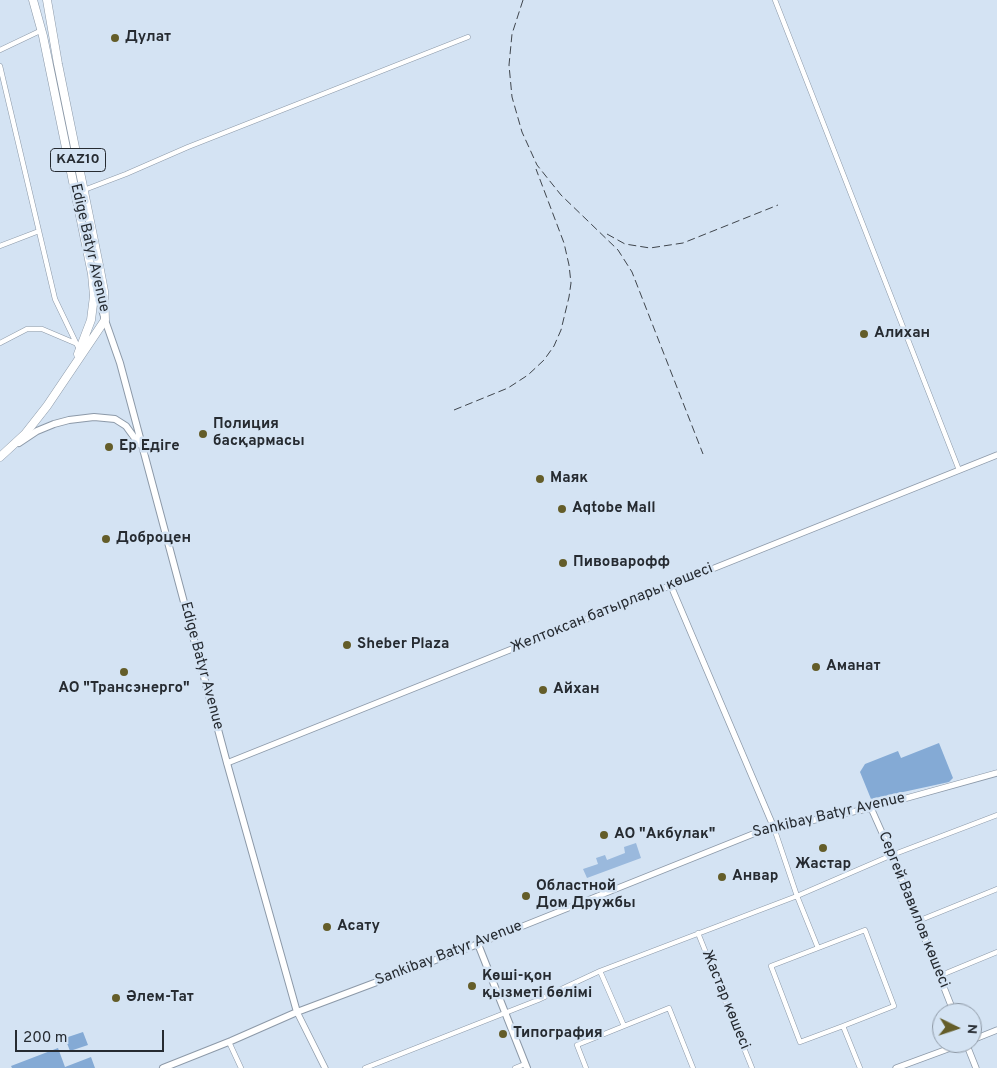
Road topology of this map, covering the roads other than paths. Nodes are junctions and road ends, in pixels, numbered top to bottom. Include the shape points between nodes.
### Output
1 (33, 0) edge
2 (46, 0) edge
3 (775, 0) edge
4 (42, 30) junction
5 (468, 36) dead end
6 (0, 50) edge
7 (0, 66) edge
8 (84, 190) junction
9 (39, 231) junction
10 (0, 246) edge
11 (92, 274) junction
12 (105, 320) junction
13 (0, 343) edge
14 (75, 343) junction
15 (80, 351) junction
16 (72, 368) junction
17 (8, 451) junction
18 (145, 456) junction
19 (997, 456) edge
20 (0, 457) edge
21 (959, 470) junction
22 (671, 586) junction
23 (227, 763) junction
24 (997, 773) edge
25 (871, 808) junction
26 (997, 814) edge
27 (774, 828) junction
28 (892, 855) junction
29 (997, 889) edge
30 (797, 896) junction
31 (918, 921) junction
32 (698, 933) junction
33 (478, 944) junction
34 (818, 948) junction
35 (997, 952) edge
36 (600, 971) junction
37 (939, 976) junction
38 (950, 1003) edge
39 (297, 1012) junction
40 (505, 1013) junction
41 (624, 1026) junction
42 (843, 1026) junction
43 (997, 1030) edge
44 (982, 1036) edge
45 (229, 1042) junction
46 (937, 1053) edge
47 (969, 1053) edge
48 (526, 1066) edge
49 (163, 1068) edge
50 (241, 1068) edge
51 (325, 1068) edge
52 (365, 1068) edge
53 (515, 1068) edge
54 (586, 1068) edge
55 (693, 1068) edge
56 (752, 1068) edge
57 (860, 1068) edge
58 (896, 1068) edge
59 (976, 1068) edge

1 - 4 main road, Edige Batyr Avenue / KAZ10
2 - 8 main road, Edige Batyr Avenue / KAZ10
3 - 21 street
4 - 6 street
4 - 11 main road, Edige Batyr Avenue / KAZ10
5 - 8 street
7 - 9 street
8 - 12 main road, Edige Batyr Avenue / KAZ10 via 102,281
9 - 10 street
9 - 14 street via 55,299
11 - 12 main road, Edige Batyr Avenue
11 - 15 main road, KAZ10 via 92,314
12 - 16 main road, KAZ10
12 - 18 main road, Edige Batyr Avenue
13 - 14 street via 27,329 42,329
14 - 15 street
15 - 16 main road, KAZ10
16 - 17 main road, KAZ10 via 25,434
17 - 18 main road via 37,431 54,424 94,417 115,419 126,426
17 - 20 main road, KAZ10
18 - 23 main road, Edige Batyr Avenue
19 - 21 street, Желтоксан батырлары көшесі
21 - 22 street, Желтоксан батырлары көшесі
22 - 23 street, Желтоксан батырлары көшесі
22 - 27 street
23 - 39 main road, Edige Batyr Avenue
24 - 25 street, Sankibay Batyr Avenue
25 - 27 street, Sankibay Batyr Avenue
25 - 28 street, Сергей Вавилов көшесі
26 - 28 street
27 - 30 street
27 - 33 street, Sankibay Batyr Avenue
28 - 30 street
28 - 31 street, Сергей Вавилов көшесі
29 - 31 street
30 - 32 street
30 - 34 street
31 - 37 street, Сергей Вавилов көшесі
32 - 36 street
32 - 56 street, Жастар көшесі
33 - 39 main road, Sankibay Batyr Avenue
33 - 40 main road
34 - 42 street via 771,966 800,1042
34 - 42 street via 865,930 894,1006
35 - 37 street
36 - 40 street
36 - 41 street
37 - 38 street, Сергей Вавилов көшесі
39 - 45 main road, Sankibay Batyr Avenue
39 - 51 street
40 - 48 main road
40 - 52 street
41 - 54 street via 577,1045
41 - 55 street via 669,1008
42 - 57 street
43 - 44 street
45 - 49 main road, Sankibay Batyr Avenue
45 - 50 street
46 - 58 street
47 - 59 street
48 - 53 street

